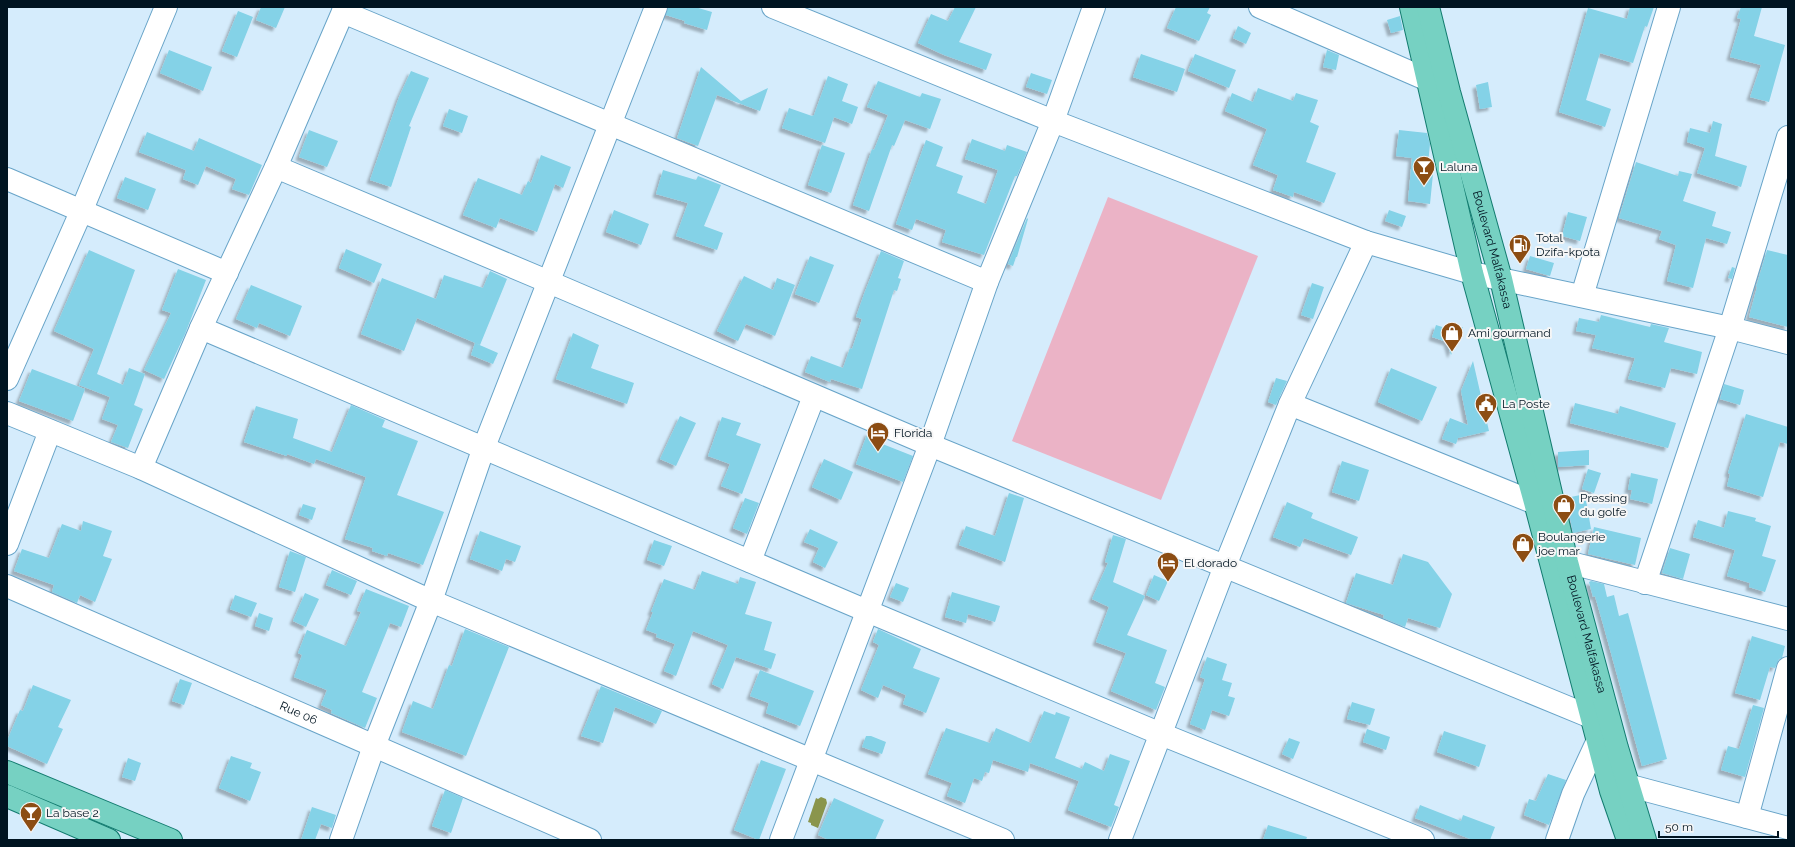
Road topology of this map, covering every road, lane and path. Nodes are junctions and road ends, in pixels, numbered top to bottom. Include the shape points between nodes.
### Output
1 (166, 7) edge
2 (656, 7) edge
3 (773, 7) edge
4 (1094, 7) edge
5 (1260, 7) edge
6 (1411, 7) edge
7 (1428, 7) edge
8 (1669, 7) edge
9 (344, 9) edge
10 (1428, 80) junction
11 (1449, 92) junction
12 (1052, 122) junction
13 (610, 125) junction
14 (1788, 137) edge
15 (276, 167) junction
16 (7, 179) edge
17 (81, 212) junction
18 (1366, 242) junction
19 (226, 273) junction
20 (1472, 273) junction
21 (1501, 279) junction
22 (549, 282) junction
23 (988, 282) junction
24 (1582, 296) junction
25 (201, 328) junction
26 (1730, 328) junction
27 (1788, 343) edge
28 (7, 379) edge
29 (814, 396) junction
30 (1290, 404) junction
31 (7, 413) edge
32 (50, 431) junction
33 (930, 445) junction
34 (484, 447) junction
35 (141, 468) junction
36 (1535, 502) junction
37 (1555, 512) junction
38 (7, 544) edge
39 (750, 561) junction
40 (1567, 562) junction
41 (1225, 566) junction
42 (1645, 583) junction
43 (7, 586) edge
44 (431, 601) junction
45 (867, 611) junction
46 (1788, 619) edge
47 (1788, 668) edge
48 (1591, 717) junction
49 (1161, 734) junction
50 (1605, 734) junction
51 (374, 746) junction
52 (812, 760) junction
53 (7, 772) edge
54 (1618, 783) junction
55 (7, 796) edge
56 (1747, 816) junction
57 (1788, 828) edge
58 (109, 840) edge
59 (171, 840) edge
60 (340, 840) edge
61 (590, 840) edge
62 (781, 840) edge
63 (1004, 840) edge
64 (1120, 840) edge
65 (1423, 840) edge
66 (1557, 840) edge
67 (1628, 840) edge
68 (1645, 840) edge

1 - 17 street
2 - 13 street
3 - 12 street
4 - 12 street
5 - 10 street
6 - 10 main road, Boulevard Malfakassa
7 - 11 main road, Boulevard Malfakassa
8 - 24 street
9 - 13 street
9 - 15 street
10 - 11 street
10 - 20 main road, Boulevard Malfakassa
11 - 21 main road, Boulevard Malfakassa
12 - 18 street
12 - 23 street
13 - 22 street
13 - 23 street
14 - 26 street
15 - 19 street
15 - 22 street
16 - 17 street
17 - 19 street
17 - 28 street
18 - 20 street
18 - 30 street
19 - 25 street
20 - 21 street
20 - 36 main road, Boulevard Malfakassa
21 - 24 street
21 - 37 main road, Boulevard Malfakassa
22 - 29 street
22 - 34 street
23 - 33 street
24 - 26 street
25 - 34 street
25 - 35 street
26 - 27 street
26 - 42 street
29 - 33 street
29 - 39 street
30 - 36 street
30 - 41 street
31 - 32 street
32 - 35 street
32 - 38 street
33 - 41 street
33 - 45 street
34 - 39 street
34 - 44 street
35 - 44 street
36 - 37 street
36 - 48 main road, Boulevard Malfakassa
37 - 40 main road, Boulevard Malfakassa
39 - 45 street
40 - 42 street
40 - 50 main road, Boulevard Malfakassa
41 - 48 street
41 - 49 street
42 - 46 street
43 - 51 street, Rue 06
44 - 51 street
44 - 52 street
45 - 49 street
45 - 52 street
47 - 56 street
48 - 50 street
49 - 64 street
49 - 65 street
50 - 54 main road, Boulevard Malfakassa
50 - 66 street via 1573,794
51 - 60 street
51 - 61 street, Rue 06
52 - 62 street
52 - 63 street
53 - 59 main road
54 - 56 street
54 - 67 main road, Boulevard Malfakassa
54 - 68 main road, Boulevard Malfakassa
55 - 58 main road
56 - 57 street

